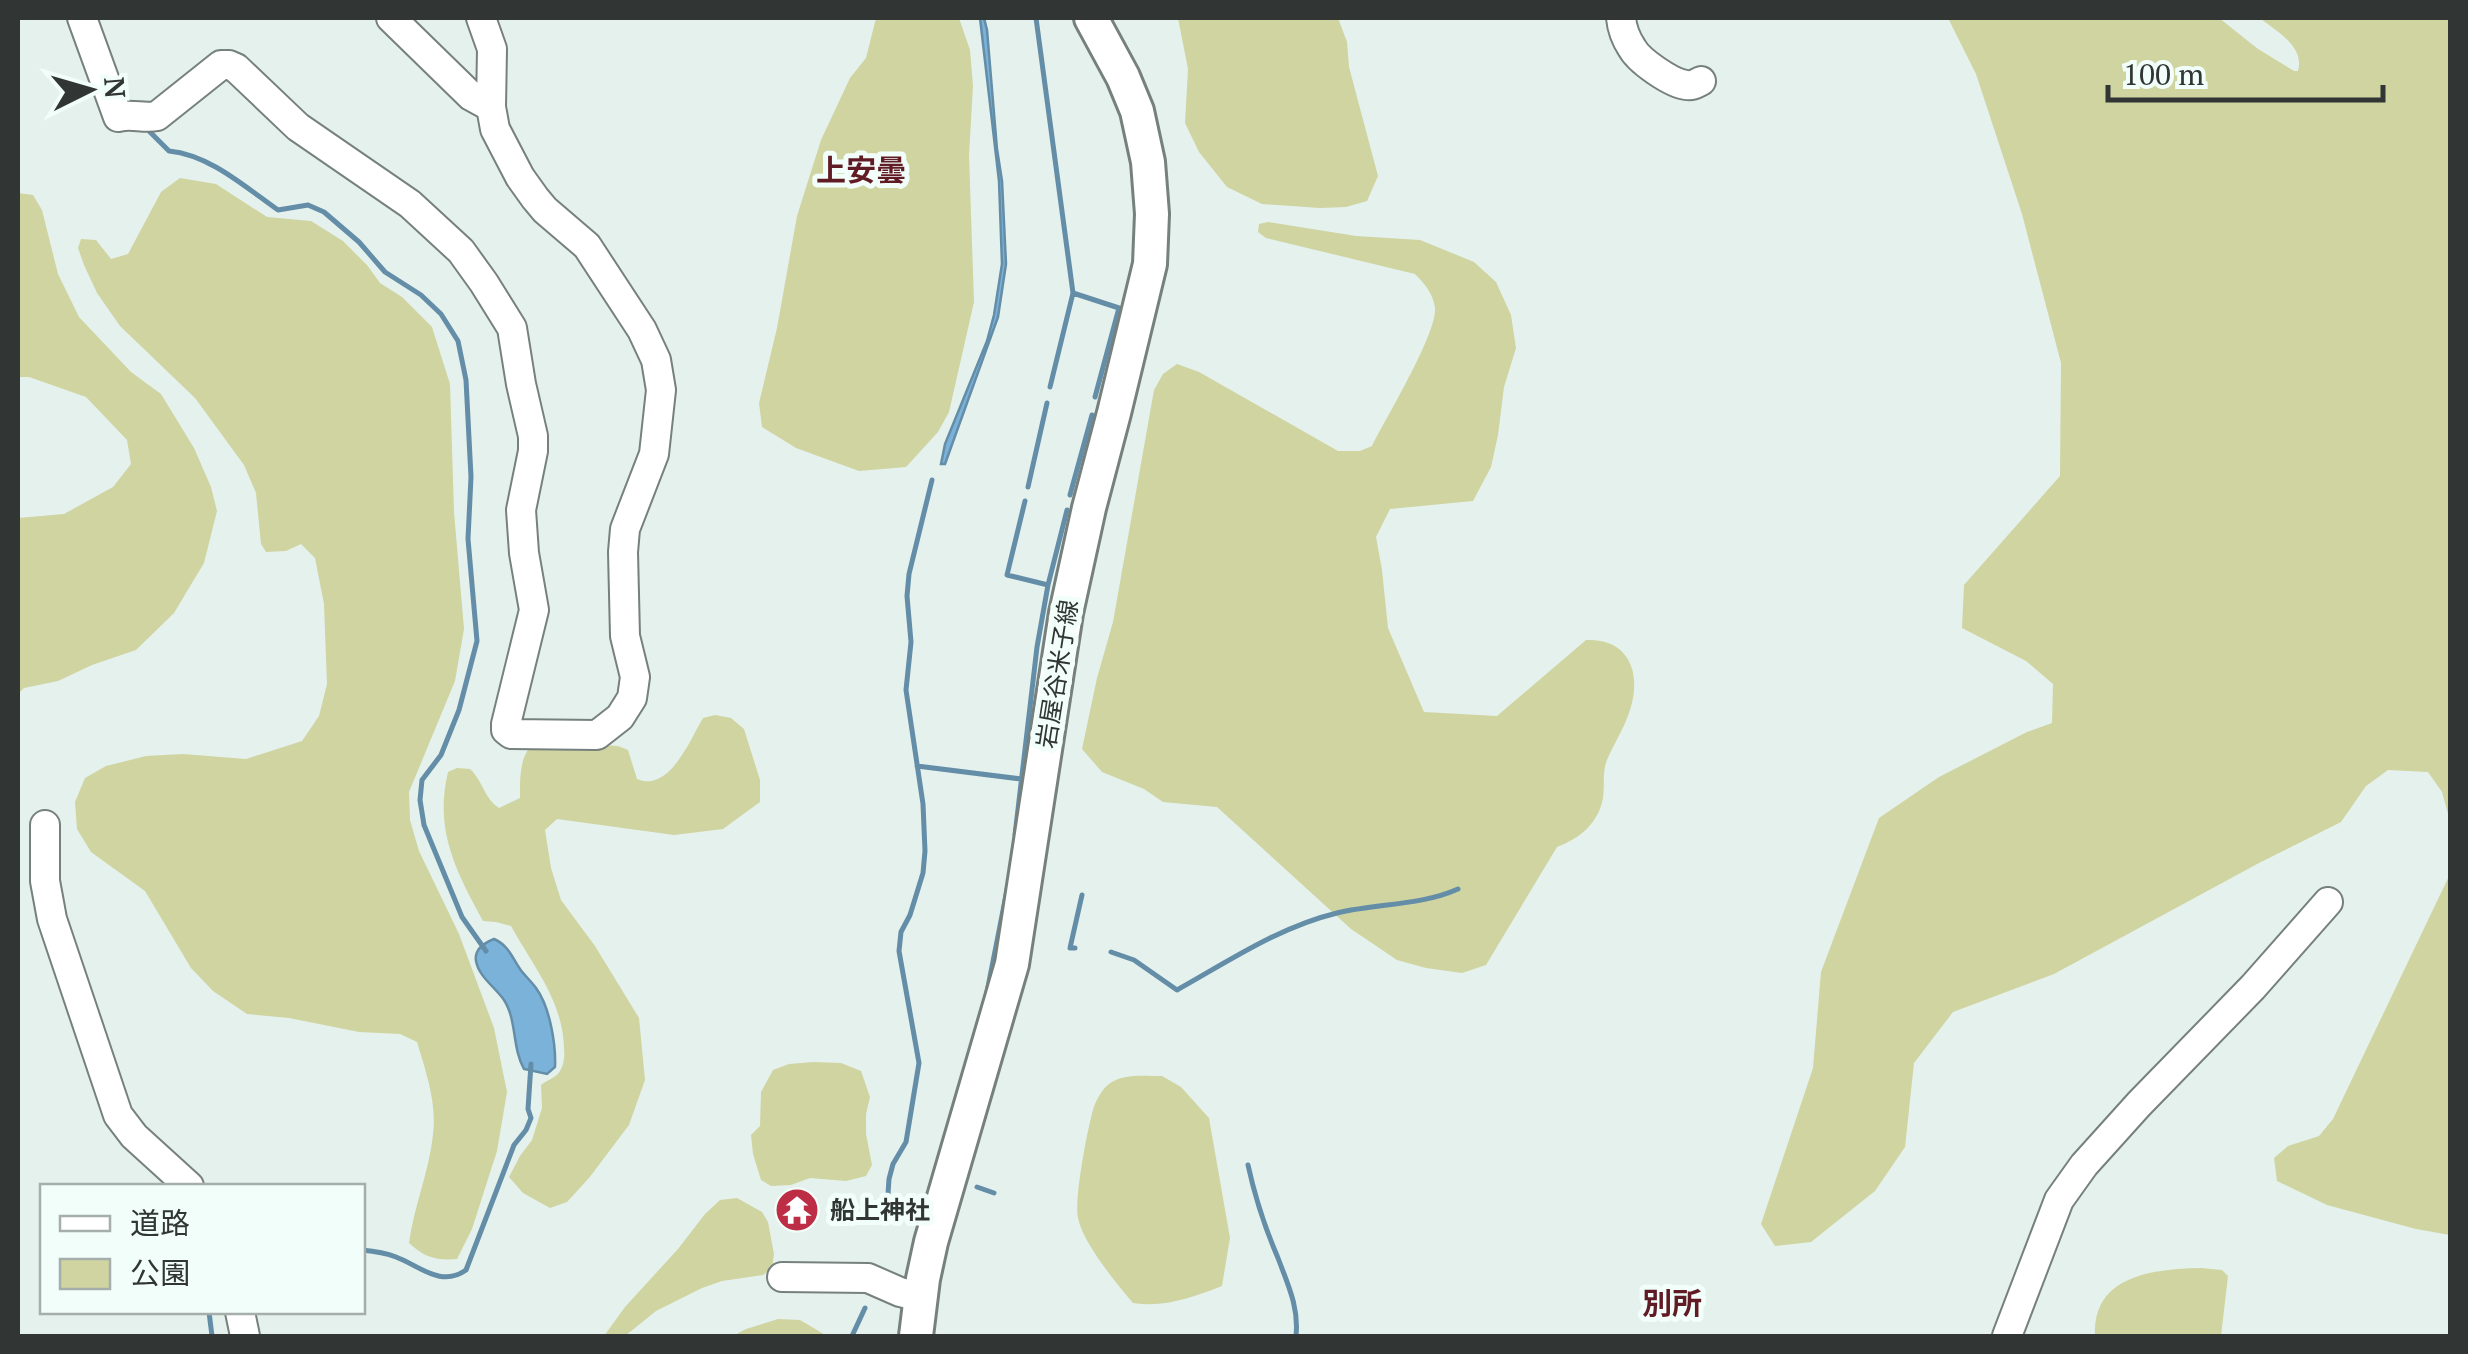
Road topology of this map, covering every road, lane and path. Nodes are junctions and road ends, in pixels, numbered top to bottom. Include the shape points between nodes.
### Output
1 (82, 18) edge
2 (391, 18) edge
3 (482, 18) edge
4 (1092, 18) edge
5 (1621, 18) edge
6 (1701, 81) dead end
7 (490, 108) junction
8 (45, 826) dead end
9 (2328, 902) dead end
10 (188, 1184) edge
11 (782, 1277) dead end
12 (920, 1297) junction
13 (916, 1336) edge
14 (2007, 1336) edge

1 - 7 street via 118,116 156,116 229,65 298,127 410,204 461,251 484,283 512,328 533,436 521,510 534,610 506,730 597,735 632,698 623,552 654,454 659,375 648,342 594,257 520,176
2 - 7 street
3 - 7 street via 492,49
4 - 12 main road, 岩屋谷米子線 via 1137,111 1148,162 1150,264 1066,613 1012,964
5 - 6 street via 1633,51 1648,65 1683,84
8 - 10 street via 52,919 118,1115
9 - 14 street via 2068,1186
11 - 12 street via 868,1278
12 - 13 main road, 岩屋谷米子線

